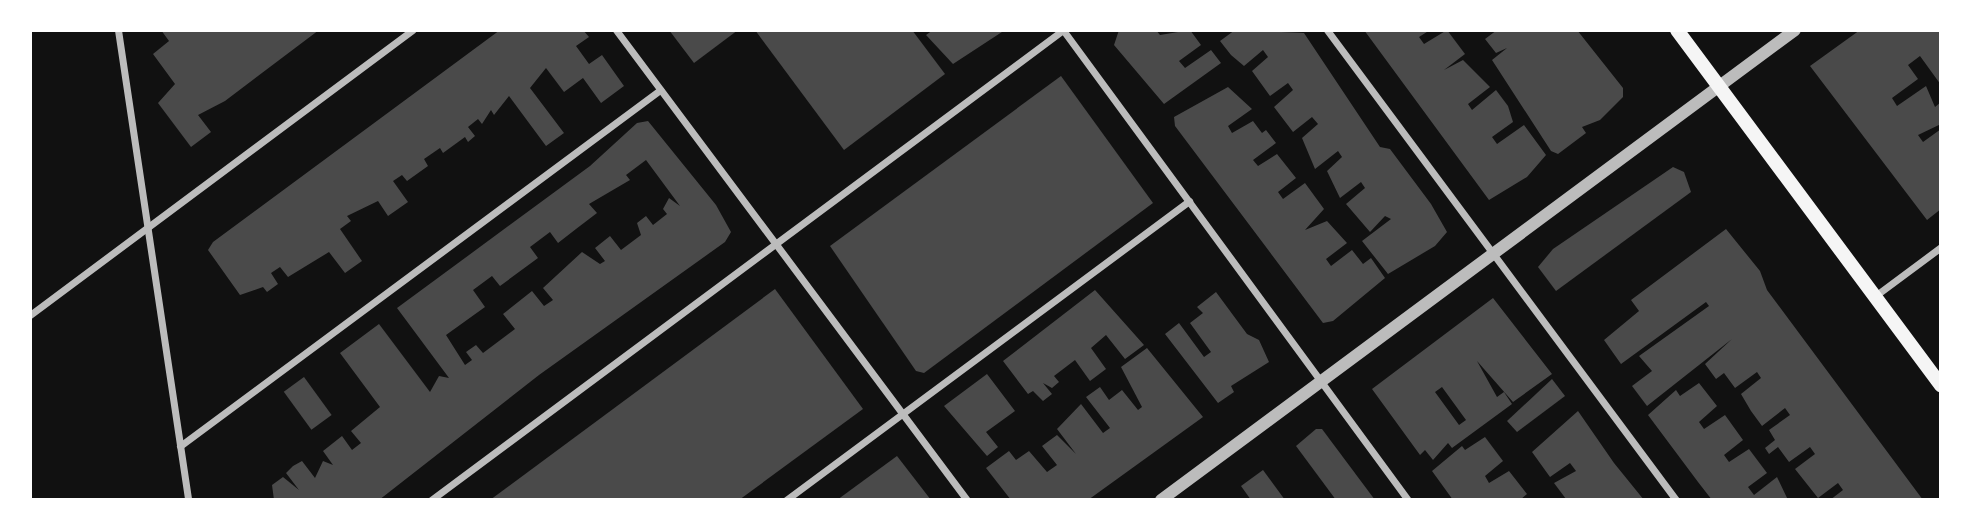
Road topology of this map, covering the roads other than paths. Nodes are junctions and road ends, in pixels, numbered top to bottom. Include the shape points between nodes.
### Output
1 (118, 30) edge
2 (413, 30) edge
3 (616, 30) edge
4 (1063, 30) edge
5 (1327, 30) edge
6 (1677, 30) edge
7 (1795, 30) edge
8 (1719, 86) junction
9 (660, 90) junction
10 (1189, 201) junction
11 (146, 231) junction
12 (774, 244) junction
13 (1941, 247) edge
14 (1493, 251) junction
15 (1875, 296) junction
16 (30, 315) edge
17 (1322, 381) junction
18 (1941, 386) edge
19 (902, 414) junction
20 (180, 446) junction
21 (188, 500) edge
22 (431, 500) edge
23 (786, 500) edge
24 (967, 500) edge
25 (1161, 500) edge
26 (1408, 500) edge
27 (1676, 500) edge

1 - 11 street
2 - 11 street
3 - 9 street
4 - 10 street
4 - 12 street
5 - 14 street
6 - 8 main road
7 - 8 street
8 - 14 street
8 - 15 main road
9 - 12 street
9 - 20 street
10 - 17 street
10 - 19 street
11 - 16 street
11 - 20 street
12 - 19 street
12 - 22 street
13 - 15 street
14 - 17 street
14 - 27 street
15 - 18 main road
17 - 25 street
17 - 26 street
19 - 23 street
19 - 24 street
20 - 21 street

